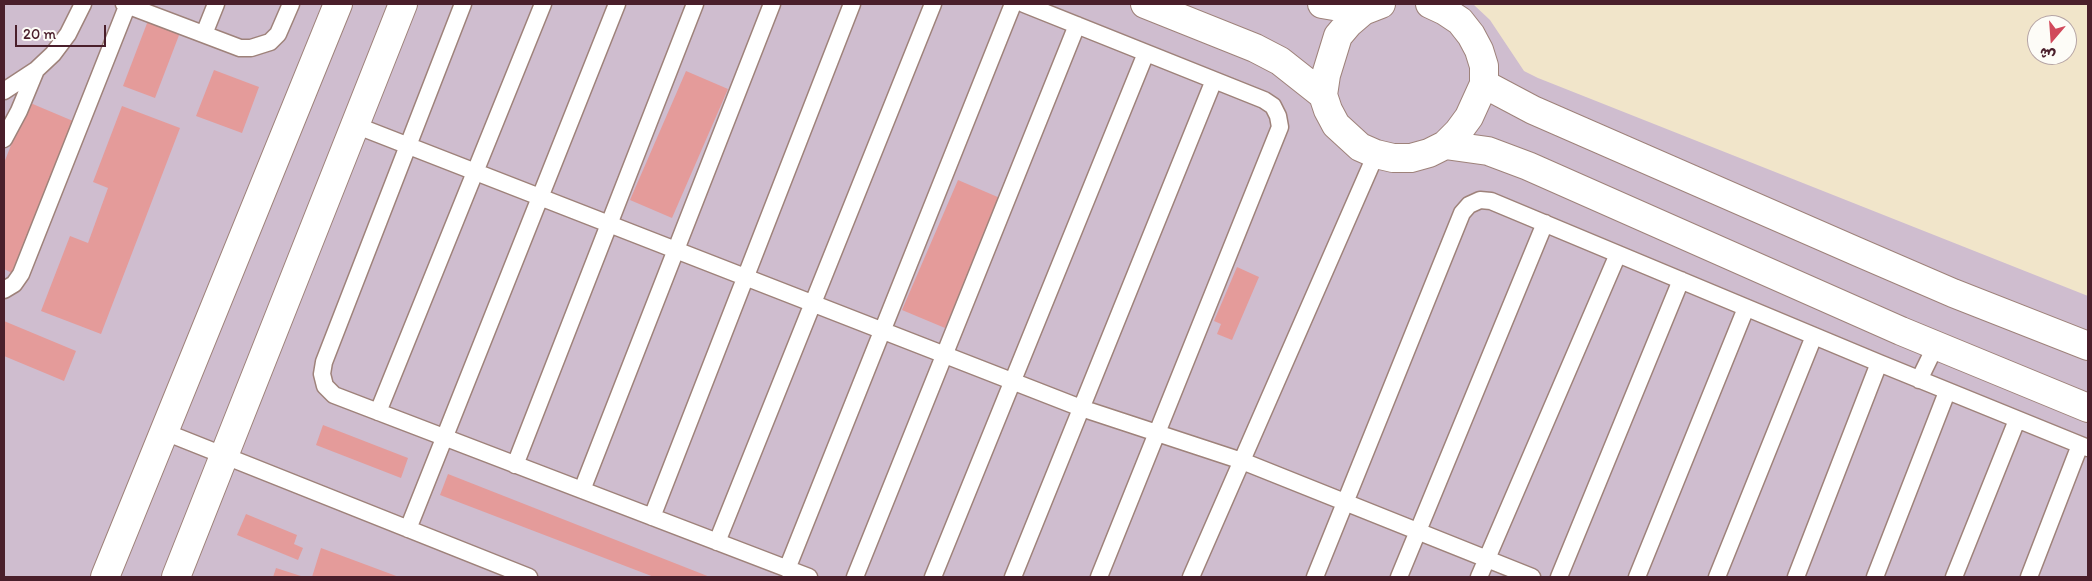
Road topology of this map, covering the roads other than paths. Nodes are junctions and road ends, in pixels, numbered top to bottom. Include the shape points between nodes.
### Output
1 (83, 4) edge
2 (126, 4) edge
3 (216, 4) edge
4 (291, 4) edge
5 (338, 4) edge
6 (403, 4) edge
7 (463, 4) edge
8 (543, 4) edge
9 (617, 4) edge
10 (695, 4) edge
11 (772, 4) edge
12 (852, 4) edge
13 (933, 4) edge
14 (1013, 4) edge
15 (1024, 4) edge
16 (1145, 4) edge
17 (1322, 4) edge
18 (1430, 4) edge
19 (1372, 7) edge
20 (1077, 25) junction
21 (204, 34) junction
22 (1146, 53) junction
23 (36, 70) junction
24 (1214, 80) junction
25 (1484, 84) junction
26 (4, 92) edge
27 (1323, 95) junction
28 (355, 125) junction
29 (4, 139) edge
30 (1445, 145) junction
31 (408, 146) junction
32 (1376, 154) junction
33 (475, 172) junction
34 (540, 197) junction
35 (1545, 223) junction
36 (609, 224) junction
37 (676, 250) junction
38 (1618, 254) junction
39 (745, 277) junction
40 (1681, 280) junction
41 (4, 290) edge
42 (813, 304) junction
43 (1746, 308) junction
44 (882, 331) junction
45 (1814, 336) junction
46 (1936, 345) junction
47 (2088, 346) edge
48 (945, 355) junction
49 (1879, 363) junction
50 (1919, 380) junction
51 (1013, 382) junction
52 (1947, 392) junction
53 (1081, 408) junction
54 (2088, 408) edge
55 (378, 412) junction
56 (2017, 420) junction
57 (165, 432) junction
58 (1158, 432) junction
59 (444, 437) junction
60 (2084, 446) edge
61 (224, 455) junction
62 (1242, 461) junction
63 (515, 464) junction
64 (582, 490) junction
65 (1346, 501) junction
66 (652, 517) junction
67 (408, 529) junction
68 (1418, 532) junction
69 (717, 542) junction
70 (1487, 559) junction
71 (787, 569) junction
72 (105, 577) edge
73 (176, 577) edge
74 (529, 577) edge
75 (809, 577) edge
76 (855, 577) edge
77 (934, 577) edge
78 (1013, 577) edge
79 (1099, 577) edge
80 (1191, 577) edge
81 (1315, 577) edge
82 (1399, 577) edge
83 (1479, 577) edge
84 (1532, 577) edge
85 (1559, 577) edge
86 (1636, 577) edge
87 (1717, 577) edge
88 (1796, 577) edge
89 (1875, 577) edge
90 (1954, 577) edge
91 (2029, 577) edge

1 - 23 lane via 68,34
2 - 21 lane
2 - 41 lane via 21,274
3 - 21 lane
4 - 21 lane via 278,34 261,46 240,48
5 - 57 street
6 - 28 street
7 - 31 lane
8 - 33 lane
9 - 34 lane
10 - 36 lane
11 - 37 lane
12 - 39 lane
13 - 42 lane
14 - 44 lane
15 - 20 lane
16 - 27 street via 1255,48 1287,66
17 - 19 street
18 - 25 street via 1460,21 1471,34 1484,66
19 - 27 street via 1349,23 1338,36 1327,68
20 - 22 lane
20 - 48 lane
22 - 24 lane
22 - 51 lane
23 - 26 lane
23 - 29 lane
24 - 53 lane
24 - 58 lane via 1273,106 1280,127
25 - 30 street via 1469,117
25 - 47 street via 1547,117 1884,263
27 - 32 street via 1336,125 1360,147
28 - 31 lane
28 - 61 street
30 - 32 street via 1411,158
30 - 46 street via 1488,152 1528,166
31 - 33 lane
31 - 55 lane via 322,374 325,386 334,395
32 - 62 lane
33 - 34 lane
33 - 55 lane
34 - 36 lane
34 - 59 lane
35 - 38 lane
35 - 65 lane via 1491,200 1480,200 1462,213
35 - 68 lane
36 - 37 lane
36 - 63 lane
37 - 39 lane
37 - 64 lane
38 - 40 lane
38 - 70 lane
39 - 42 lane
39 - 66 lane
40 - 43 lane
40 - 85 lane
42 - 44 lane
42 - 69 lane
43 - 45 lane
43 - 86 lane
44 - 48 lane
44 - 71 lane
45 - 49 lane
45 - 87 lane
46 - 50 lane
46 - 54 street
48 - 51 lane
48 - 76 lane
49 - 50 lane
49 - 88 lane
50 - 52 lane
51 - 53 lane
51 - 77 lane
52 - 56 lane
52 - 89 lane
53 - 58 lane
53 - 78 lane
55 - 59 lane
56 - 60 lane
56 - 90 lane
57 - 61 lane
57 - 72 street
58 - 62 lane
58 - 79 lane
59 - 63 lane
59 - 67 lane
60 - 91 lane
61 - 67 lane
61 - 73 street
62 - 65 lane
62 - 80 lane
63 - 64 lane
64 - 66 lane
65 - 68 lane
65 - 81 lane
66 - 69 lane
67 - 74 lane
68 - 70 lane
68 - 82 lane
69 - 71 lane
70 - 83 lane
70 - 84 lane
71 - 75 lane

